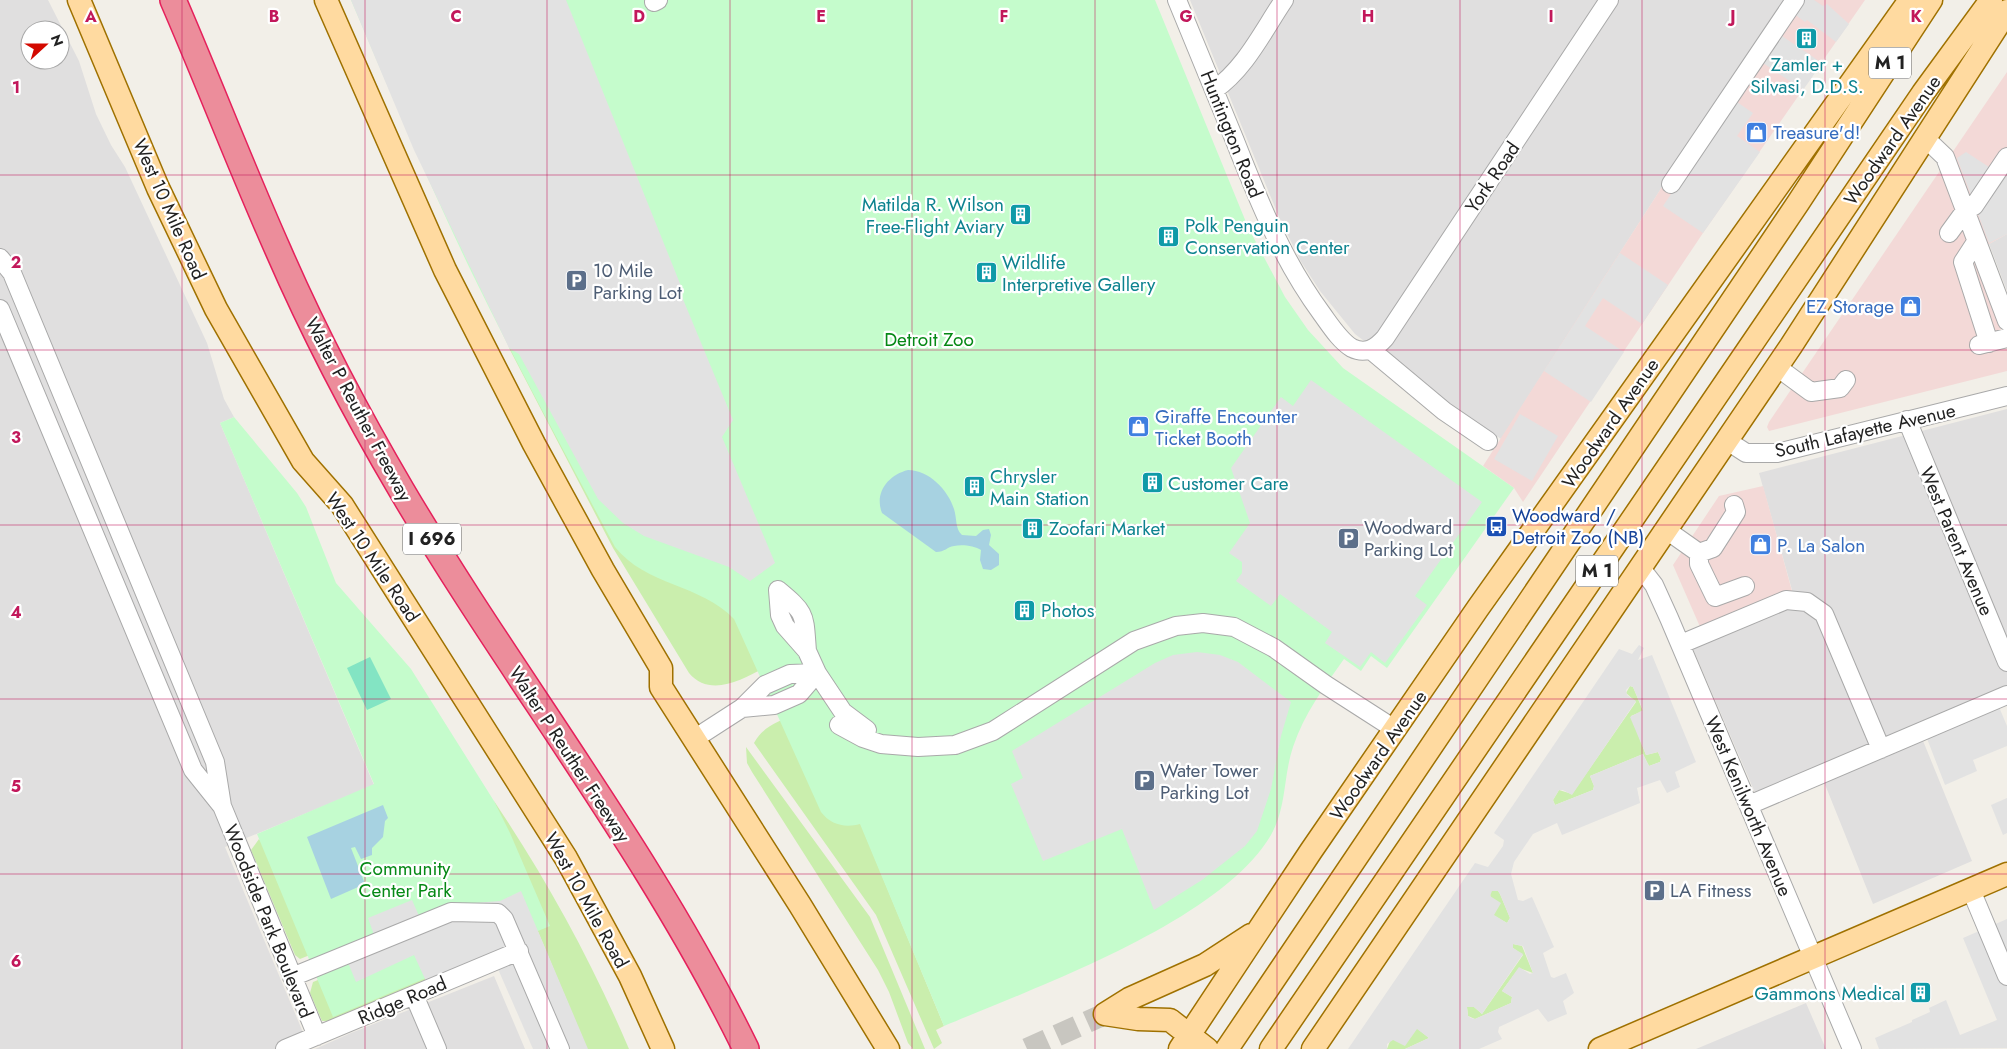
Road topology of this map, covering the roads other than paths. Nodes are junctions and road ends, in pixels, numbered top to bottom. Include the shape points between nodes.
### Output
1 (80, 0) edge
2 (173, 0) edge
3 (326, 0) edge
4 (1177, 0) edge
5 (1284, 0) edge
6 (1610, 0) edge
7 (1795, 0) edge
8 (1910, 0) edge
9 (1931, 0) edge
10 (1991, 0) edge
11 (2007, 11) edge
12 (1214, 90) junction
13 (1924, 137) junction
14 (2007, 157) edge
15 (1671, 184) dead end
16 (1965, 211) junction
17 (1949, 233) dead end
18 (1976, 242) junction
19 (0, 258) edge
20 (0, 309) edge
21 (2007, 322) edge
22 (2007, 338) edge
23 (1371, 350) junction
24 (1777, 367) junction
25 (52, 370) junction
26 (30, 379) junction
27 (1846, 380) dead end
28 (2007, 396) edge
29 (1907, 420) junction
30 (1726, 440) junction
31 (1488, 441) dead end
32 (1734, 504) dead end
33 (112, 510) junction
34 (89, 520) junction
35 (1665, 529) junction
36 (1699, 553) junction
37 (1640, 567) junction
38 (1745, 586) dead end
39 (166, 641) junction
40 (1681, 644) junction
41 (144, 650) junction
42 (807, 651) dead end
43 (2007, 662) edge
44 (817, 673) junction
45 (2007, 695) edge
46 (839, 725) dead end
47 (1396, 730) junction
48 (694, 739) junction
49 (900, 745) junction
50 (1881, 748) junction
51 (1750, 805) junction
52 (222, 806) junction
53 (2007, 874) edge
54 (1970, 890) junction
55 (1260, 929) junction
56 (518, 952) junction
57 (1813, 958) junction
58 (2007, 976) edge
59 (292, 977) junction
60 (414, 995) junction
61 (317, 1036) junction
62 (883, 1044) edge
63 (1195, 1045) edge
64 (285, 1049) edge
65 (438, 1049) edge
66 (560, 1049) edge
67 (663, 1049) edge
68 (746, 1049) edge
69 (1227, 1049) edge
70 (1271, 1049) edge
71 (1313, 1049) edge
72 (1600, 1049) edge
73 (1852, 1049) edge

1 - 67 main road, West 10 Mile Road via 158,188 216,309 303,461 342,505 576,874 630,976
2 - 68 highway, Walter P Reuther Freeway / I 696 via 278,252 350,398 447,564 678,922
3 - 48 main road via 446,270 534,444 661,668 661,687
4 - 12 street, Huntington Road
5 - 12 street via 1238,69
6 - 23 street, York Road via 1385,338
7 - 15 street
8 - 47 main road, Woodward Avenue via 1478,608
9 - 69 main road, Woodward Avenue / M 1 via 1798,203
10 - 70 main road, Woodward Avenue / M 1 via 1912,110
11 - 13 main road, Woodward Avenue
12 - 23 street, Huntington Road via 1264,213 1300,284 1347,344 1354,349
13 - 16 street via 1945,157
13 - 24 main road, Woodward Avenue
14 - 16 street via 1974,206
16 - 17 street
16 - 18 street
18 - 21 street
18 - 22 street via 1962,262 1984,344
19 - 25 street, Woodside Park Boulevard via 12,273
20 - 26 street, Woodside Park Boulevard
23 - 31 street, Huntington Road via 1444,411
24 - 27 street via 1811,392 1840,388
24 - 30 main road, Woodward Avenue
25 - 26 street
25 - 33 street, Woodside Park Boulevard
26 - 34 street, Woodside Park Boulevard
28 - 29 street, South Lafayette Avenue
29 - 30 street, South Lafayette Avenue via 1777,454 1746,453
29 - 43 street, West Parent Avenue
30 - 35 main road, Woodward Avenue
32 - 36 street via 1736,512 1713,548
33 - 34 street
33 - 39 street, Woodside Park Boulevard
34 - 41 street, Woodside Park Boulevard
35 - 36 street
35 - 37 main road, Woodward Avenue
36 - 38 street via 1699,564 1715,597
37 - 40 street, West Kenilworth Avenue via 1654,585
37 - 71 main road, Woodward Avenue
39 - 41 street
39 - 52 street, Woodside Park Boulevard via 215,762
40 - 50 street via 1786,600 1807,602 1824,614
40 - 51 street, West Kenilworth Avenue
41 - 52 street, Woodside Park Boulevard via 193,770
42 - 44 street
44 - 48 street via 790,674 765,685 742,708
44 - 49 street via 843,712 872,733
45 - 50 street
46 - 49 street via 881,744
47 - 49 street via 1258,639 1220,624 1194,623 1134,641 985,735 948,747
47 - 55 main road, Woodward Avenue
48 - 62 main road
50 - 51 street
51 - 57 street, West Kenilworth Avenue
52 - 59 street, Woodside Park Boulevard
53 - 54 main road
54 - 57 main road
54 - 58 street
55 - 63 main road, Woodward Avenue
55 - 63 main road via 1205,965 1129,999 1105,1014 1170,1020
56 - 59 street via 504,919 498,913 451,912
56 - 60 street, Ridge Road
56 - 66 street
57 - 72 main road
57 - 73 street, West Kenilworth Avenue
59 - 61 street, Woodside Park Boulevard
60 - 61 street, Ridge Road
60 - 65 street
61 - 64 street, Ridge Road

